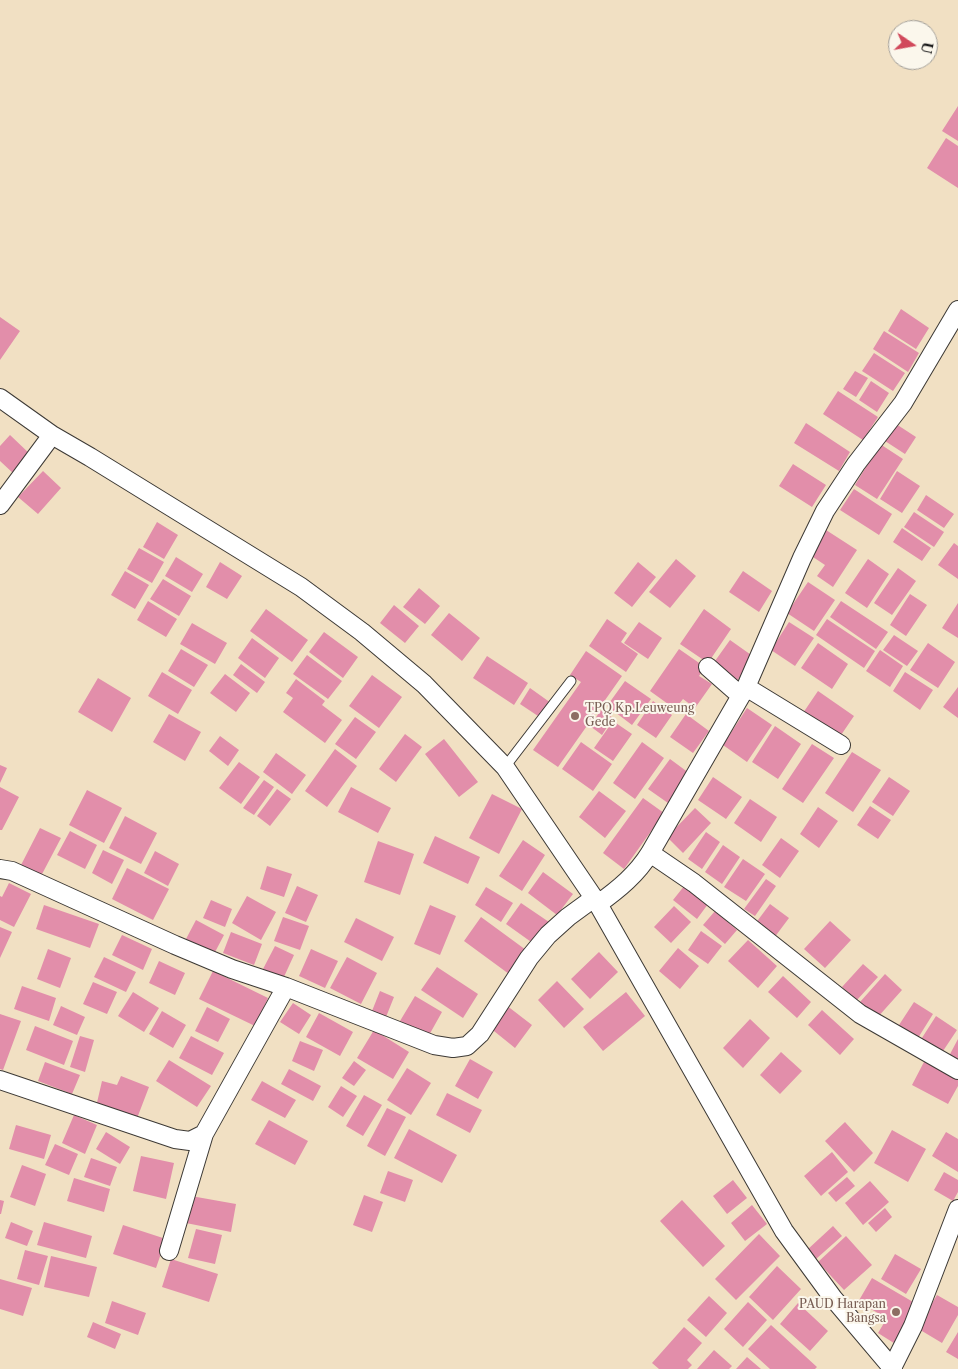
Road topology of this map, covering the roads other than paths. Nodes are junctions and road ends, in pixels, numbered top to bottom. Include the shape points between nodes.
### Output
1 (958, 310) edge
2 (0, 398) edge
3 (52, 435) junction
4 (0, 505) edge
5 (708, 667) dead end
6 (571, 682) dead end
7 (744, 692) junction
8 (841, 745) dead end
9 (505, 767) junction
10 (650, 853) junction
11 (0, 869) edge
12 (596, 901) junction
13 (286, 987) junction
14 (958, 1070) edge
15 (0, 1080) edge
16 (204, 1134) junction
17 (958, 1209) edge
18 (169, 1251) dead end
19 (892, 1368) edge

1 - 7 street via 903,403 825,511
2 - 3 street
3 - 4 street
3 - 9 street via 301,587 424,684
5 - 7 street
6 - 9 lane
7 - 8 street
7 - 10 street
9 - 12 street
10 - 12 street via 622,887
10 - 14 street via 702,889 860,1014
11 - 13 street via 12,871 200,955
12 - 13 street via 568,917 548,935 529,958 480,1034 467,1046 434,1045
12 - 19 street via 784,1231 833,1298
13 - 16 street
15 - 16 street via 175,1139 190,1141
16 - 18 street
17 - 19 street via 913,1326

